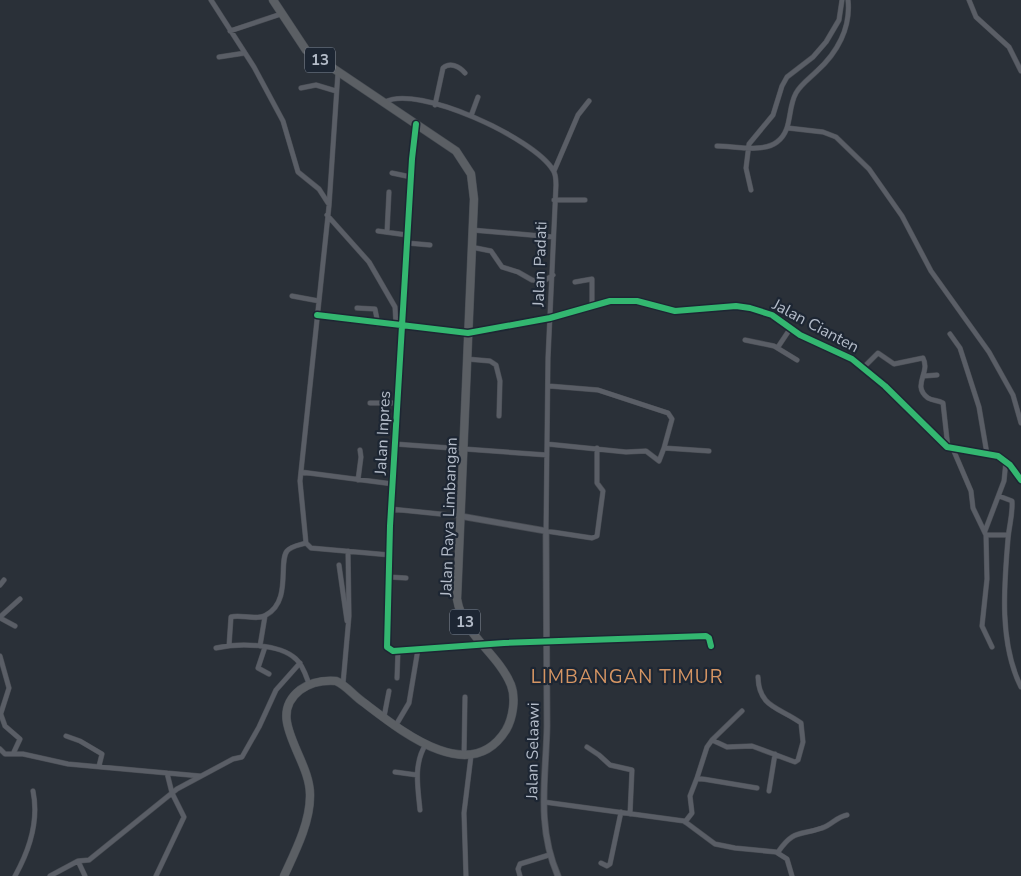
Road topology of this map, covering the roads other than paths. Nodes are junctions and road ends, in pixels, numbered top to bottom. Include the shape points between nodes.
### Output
1 (211, 0) edge
2 (273, 0) edge
3 (842, 0) edge
4 (848, 0) edge
5 (969, 0) edge
6 (281, 14) junction
7 (230, 31) junction
8 (245, 53) junction
9 (219, 57) dead end
10 (1021, 71) edge
11 (338, 72) junction
12 (464, 73) dead end
13 (300, 88) dead end
14 (336, 91) junction
15 (478, 97) dead end
16 (589, 101) dead end
17 (383, 103) junction
18 (435, 105) junction
19 (471, 116) junction
20 (416, 124) junction
21 (788, 128) junction
22 (717, 146) dead end
23 (748, 147) junction
24 (554, 171) junction
25 (392, 173) dead end
26 (410, 177) junction
27 (752, 190) dead end
28 (388, 192) dead end
29 (554, 200) junction
30 (585, 200) dead end
31 (329, 205) junction
32 (327, 214) junction
33 (472, 230) junction
34 (378, 231) dead end
35 (387, 232) junction
36 (407, 235) junction
37 (553, 237) junction
38 (407, 243) junction
39 (430, 245) dead end
40 (471, 247) junction
41 (553, 274) junction
42 (574, 282) dead end
43 (292, 296) dead end
44 (319, 301) junction
45 (592, 304) junction
46 (357, 308) dead end
47 (317, 315) junction
48 (550, 318) junction
49 (378, 324) junction
50 (396, 325) junction
51 (402, 325) junction
52 (790, 328) junction
53 (468, 333) junction
54 (950, 334) dead end
55 (745, 340) dead end
56 (778, 348) junction
57 (467, 359) junction
58 (797, 360) dead end
59 (863, 368) junction
60 (937, 374) dead end
61 (924, 376) junction
62 (549, 386) junction
63 (370, 403) dead end
64 (397, 403) junction
65 (500, 416) dead end
66 (1021, 423) edge
67 (395, 444) junction
68 (548, 444) junction
69 (464, 447) junction
70 (597, 448) junction
71 (664, 448) junction
72 (951, 448) junction
73 (360, 450) dead end
74 (709, 451) dead end
75 (987, 454) junction
76 (547, 455) junction
77 (1006, 461) junction
78 (301, 472) junction
79 (358, 480) junction
80 (1021, 480) edge
81 (393, 484) junction
82 (999, 496) junction
83 (392, 509) junction
84 (460, 516) junction
85 (546, 531) junction
86 (986, 533) junction
87 (1008, 535) junction
88 (306, 543) junction
89 (348, 551) junction
90 (390, 555) junction
91 (339, 566) dead end
92 (389, 577) junction
93 (406, 578) dead end
94 (4, 580) dead end
95 (0, 585) edge
96 (20, 598) dead end
97 (265, 616) junction
98 (0, 618) edge
99 (348, 622) junction
100 (15, 626) dead end
101 (547, 642) junction
102 (482, 644) junction
103 (228, 646) junction
104 (262, 646) junction
105 (711, 646) dead end
106 (992, 647) dead end
107 (216, 648) dead end
108 (418, 649) junction
109 (398, 651) junction
110 (0, 656) edge
111 (300, 663) junction
112 (269, 674) dead end
113 (758, 677) dead end
114 (397, 678) dead end
115 (309, 684) junction
116 (342, 685) junction
117 (1021, 687) edge
118 (389, 691) dead end
119 (465, 697) dead end
120 (742, 711) dead end
121 (0, 712) edge
122 (384, 717) junction
123 (396, 725) junction
124 (66, 736) dead end
125 (712, 740) junction
126 (426, 744) junction
127 (587, 747) dead end
128 (0, 750) edge
129 (13, 754) junction
130 (775, 754) junction
131 (467, 755) junction
132 (99, 766) junction
133 (396, 772) dead end
134 (167, 773) junction
135 (417, 775) junction
136 (200, 776) junction
137 (697, 778) junction
138 (757, 788) dead end
139 (769, 790) dead end
140 (33, 791) dead end
141 (172, 793) junction
142 (544, 802) junction
143 (420, 810) dead end
144 (621, 812) junction
145 (630, 814) junction
146 (847, 816) dead end
147 (685, 822) junction
148 (778, 852) junction
149 (549, 855) junction
150 (78, 861) junction
151 (602, 863) dead end
152 (16, 876) edge
153 (50, 876) edge
154 (85, 876) edge
155 (156, 876) edge
156 (284, 876) edge
157 (466, 876) edge
158 (520, 876) edge
159 (558, 876) edge
160 (792, 876) edge

1 - 7 street
2 - 6 highway, Jalan Raya Limbangan / 13
3 - 23 street via 839,20 832,32 813,57 788,77 773,114
4 - 21 street via 849,13 844,34 826,62 797,90
5 - 10 street via 976,16 1009,47
6 - 7 street
6 - 11 highway, Jalan Raya Limbangan / 13 via 306,50
7 - 8 street
8 - 9 street
8 - 31 street via 283,121 298,172 319,189
11 - 14 street
11 - 17 highway, Jalan Raya Limbangan / 13
12 - 18 street via 456,66 442,68
13 - 14 street via 316,85
14 - 31 street
15 - 19 street
16 - 24 street via 578,115
17 - 18 street via 395,98
17 - 20 highway, Jalan Raya Limbangan / 13
18 - 19 street
19 - 24 street via 514,136 538,153
20 - 26 street, Jalan Inpres
20 - 33 highway, Jalan Raya Limbangan / 13 via 456,152 468,166 474,190
21 - 23 street via 776,143
21 - 66 street via 836,136 869,168 902,216 931,271 989,352 1013,394
22 - 23 street
23 - 27 street via 746,168
24 - 29 street, Jalan Padati
25 - 26 street
26 - 36 street, Jalan Inpres
28 - 35 street
29 - 30 street
29 - 37 street, Jalan Padati
31 - 32 street
32 - 44 street
32 - 50 street via 369,262 395,306
33 - 37 street
33 - 40 highway, Jalan Raya Limbangan / 13
34 - 35 street
35 - 36 street
36 - 38 street, Jalan Inpres
37 - 41 street, Jalan Padati
38 - 39 street
38 - 51 street, Jalan Inpres
40 - 41 street via 491,251 502,267 532,280 544,281
40 - 53 highway, Jalan Raya Limbangan / 13
41 - 48 street, Jalan Padati
42 - 45 street via 592,279
43 - 44 street
44 - 47 street
45 - 48 street, Jalan Cianten
45 - 52 street, Jalan Cianten via 628,300 675,311 743,306 772,315
46 - 49 street via 375,309
47 - 49 street, Jalan Cianten
47 - 78 street
48 - 53 street, Jalan Cianten
48 - 62 street, Jalan Padati
49 - 50 street, Jalan Cianten
50 - 51 street, Jalan Cianten
51 - 53 street, Jalan Cianten
51 - 64 street, Jalan Inpres
52 - 56 street
52 - 59 street, Jalan Cianten via 841,353
53 - 57 highway, Jalan Raya Limbangan / 13
54 - 75 street via 960,348 979,407
55 - 56 street
56 - 58 street
57 - 65 street via 490,361 496,365 500,381
57 - 69 highway, Jalan Raya Limbangan / 13
59 - 61 street via 878,353 894,364 921,358 925,363
59 - 72 street, Jalan Cianten
60 - 61 street
61 - 72 street via 920,383 922,390 944,406
62 - 68 street, Jalan Padati
62 - 71 street via 598,390 668,413 672,419
63 - 64 street
64 - 67 street, Jalan Inpres
67 - 69 street
67 - 81 street, Jalan Inpres
68 - 70 street
68 - 76 street, Jalan Padati
69 - 76 street
69 - 84 highway, Jalan Raya Limbangan / 13
70 - 71 street via 646,451 658,461
70 - 85 street via 598,483 603,491 598,534 595,538
71 - 74 street
72 - 75 street
72 - 86 street via 971,491 973,508
73 - 79 street
75 - 77 street
76 - 85 street, Jalan Padati
77 - 80 street
77 - 82 street via 1006,475
78 - 79 street
78 - 88 street
79 - 81 street
81 - 83 street, Jalan Inpres
82 - 86 street
82 - 87 street via 1012,501
83 - 84 street
83 - 90 street, Jalan Inpres
84 - 85 street
84 - 102 highway, Jalan Raya Limbangan / 13 via 457,599 462,619
85 - 101 street, Jalan Selaawi
86 - 87 street
86 - 106 street via 987,578 982,626
87 - 117 street via 1005,615 1014,669
88 - 89 street via 311,548
88 - 97 street via 287,551 283,588 272,610
89 - 90 street
89 - 99 street
90 - 92 street, Jalan Inpres
91 - 99 street
92 - 93 street
92 - 109 street, Jalan Inpres via 388,647
94 - 95 street
96 - 98 street
97 - 103 street via 231,617
97 - 104 street
98 - 100 street
99 - 116 street
101 - 102 street
101 - 105 street via 706,636
101 - 142 street, Jalan Selaawi
102 - 108 street
102 - 131 highway, Jalan Raya Limbangan / 13 via 503,670 511,686 513,705 509,724 498,741 488,750
103 - 104 street
103 - 107 street
104 - 111 street via 293,657
104 - 112 street via 258,668
108 - 109 street
108 - 123 street via 409,703
109 - 114 street
110 - 121 street via 9,688
111 - 115 street
111 - 136 street via 276,690 242,757
113 - 130 street via 758,690 764,700 802,725 803,742 798,760 795,762
115 - 116 highway via 329,680
115 - 156 highway via 294,695 285,714 286,727 307,770 310,796 308,814
116 - 122 highway
118 - 122 street
119 - 131 street
120 - 125 street
121 - 129 street via 5,726 20,739
122 - 123 highway
123 - 126 highway
124 - 132 street via 102,754
125 - 130 street via 727,747 749,745
125 - 137 street
126 - 131 highway via 446,753
126 - 135 street via 419,754
127 - 145 street via 610,765 632,770
128 - 129 street via 4,754
129 - 132 street
130 - 139 street
131 - 157 street via 464,813
132 - 134 street
133 - 135 street
134 - 136 street
134 - 141 street
135 - 143 street
136 - 141 street
137 - 138 street
137 - 147 street via 690,796 692,813
140 - 152 street via 32,838
141 - 150 street via 100,853 89,860
141 - 155 street via 184,814 184,821
142 - 144 street
142 - 149 street, Jalan Selaawi via 544,832
144 - 145 street
144 - 151 street via 610,864
145 - 147 street
146 - 148 street via 824,828 791,836
147 - 148 street via 715,844
148 - 160 street via 790,864
149 - 158 street via 520,864
149 - 159 street, Jalan Selaawi
150 - 153 street
150 - 154 street

